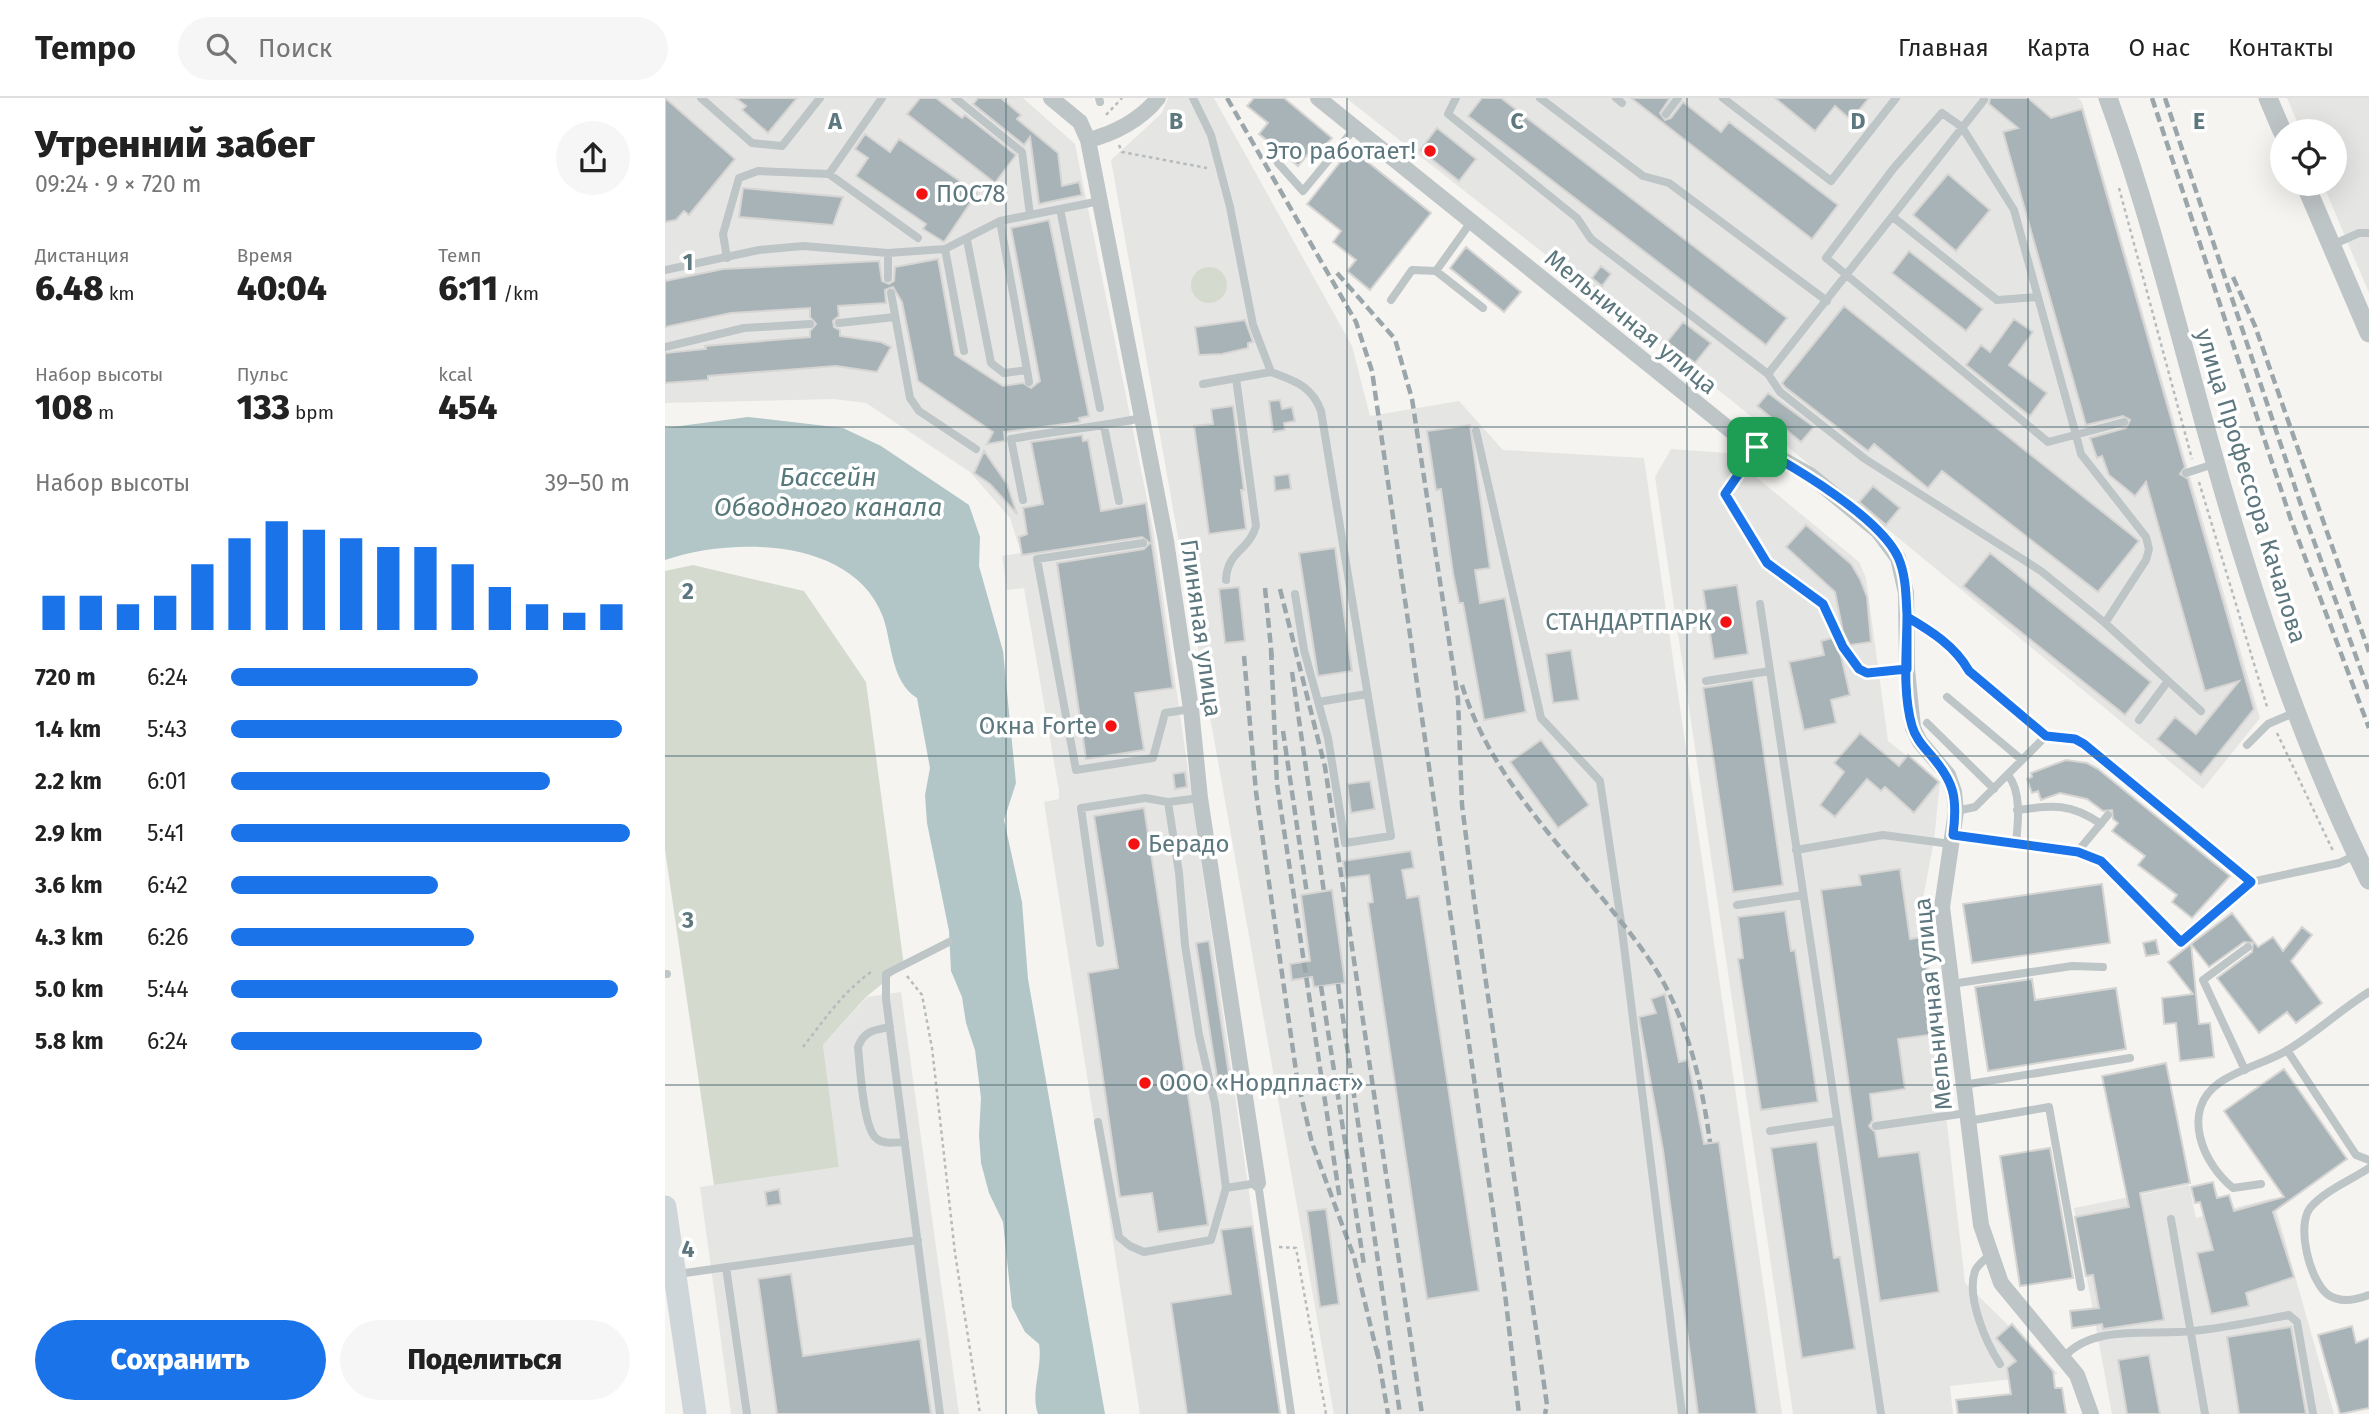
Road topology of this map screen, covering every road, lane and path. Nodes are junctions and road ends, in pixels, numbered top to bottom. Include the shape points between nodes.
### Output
1 (701, 98) edge
2 (820, 98) edge
3 (882, 98) edge
4 (955, 98) edge
5 (1051, 98) edge
6 (1122, 98) edge
7 (1158, 98) edge
8 (1193, 98) edge
9 (1318, 98) edge
10 (1456, 98) edge
11 (1540, 98) edge
12 (1678, 98) edge
13 (1723, 98) edge
14 (1896, 98) edge
15 (2108, 98) edge
16 (2268, 98) edge
17 (1984, 100) edge
18 (965, 101) edge
19 (1666, 114) dead end
20 (1106, 115) dead end
21 (2277, 119) edge
22 (1962, 127) junction
23 (1355, 128) junction
24 (1113, 132) junction
25 (1088, 140) junction
26 (1278, 163) dead end
27 (1221, 171) junction
28 (829, 174) junction
29 (2310, 196) edge
30 (1100, 201) junction
31 (1060, 209) junction
32 (1030, 215) junction
33 (1893, 217) junction
34 (1000, 221) junction
35 (1471, 222) junction
36 (2369, 233) edge
37 (918, 238) dead end
38 (967, 240) junction
39 (2332, 245) junction
40 (945, 249) junction
41 (888, 253) junction
42 (727, 258) junction
43 (665, 270) edge
44 (1436, 271) junction
45 (1848, 275) junction
46 (888, 278) dead end
47 (891, 293) dead end
48 (2038, 297) junction
49 (1391, 300) dead end
50 (1827, 301) junction
51 (1483, 308) dead end
52 (2365, 312) edge
53 (895, 317) junction
54 (839, 323) dead end
55 (810, 324) dead end
56 (2369, 333) edge
57 (665, 347) edge
58 (964, 351) dead end
59 (1027, 370) junction
60 (1271, 372) junction
61 (1768, 374) junction
62 (1236, 378) junction
63 (1029, 382) dead end
64 (1203, 384) dead end
65 (1100, 408) dead end
66 (1142, 418) junction
67 (2124, 422) dead end
68 (1104, 426) junction
69 (1476, 431) dead end
70 (2076, 435) junction
71 (1757, 447) junction
72 (976, 449) dead end
73 (2216, 463) junction
74 (2186, 473) dead end
75 (1023, 500) dead end
76 (1119, 501) dead end
77 (1143, 543) dead end
78 (1226, 580) dead end
79 (1295, 593) dead end
80 (1760, 604) dead end
81 (1907, 617) junction
82 (2105, 623) junction
83 (1907, 669) junction
84 (1770, 671) junction
85 (1969, 671) joint
86 (1706, 681) dead end
87 (2168, 681) junction
88 (1367, 694) junction
89 (1947, 697) dead end
90 (1318, 702) junction
91 (1191, 709) junction
92 (2201, 711) dead end
93 (2296, 712) junction
94 (2139, 720) dead end
95 (1927, 723) dead end
96 (2046, 736) junction
97 (2247, 745) dead end
98 (2022, 760) junction
99 (2008, 775) junction
100 (2134, 785) junction
101 (1994, 789) junction
102 (2127, 793) dead end
103 (1200, 798) junction
104 (1168, 802) junction
105 (2017, 810) junction
106 (1957, 811) junction
107 (2108, 815) dead end
108 (2101, 824) junction
109 (1952, 839) junction
110 (2016, 843) junction
111 (1796, 850) junction
112 (2078, 852) junction
113 (2356, 854) junction
114 (2369, 880) edge
115 (2251, 882) junction
116 (1803, 895) junction
117 (1737, 905) dead end
118 (949, 942) dead end
119 (1100, 943) dead end
120 (2248, 947) dead end
121 (2103, 967) dead end
122 (895, 970) junction
123 (1951, 984) junction
124 (2369, 992) edge
125 (890, 1027) junction
126 (803, 1047) dead end
127 (2287, 1050) junction
128 (2130, 1058) dead end
129 (2245, 1070) junction
130 (1963, 1085) junction
131 (1967, 1117) junction
132 (1837, 1121) junction
133 (1098, 1122) dead end
134 (1877, 1126) dead end
135 (1770, 1131) dead end
136 (905, 1142) junction
137 (2369, 1160) edge
138 (2369, 1168) edge
139 (1258, 1184) junction
140 (2261, 1184) dead end
141 (1227, 1188) junction
142 (665, 1207) edge
143 (2171, 1219) dead end
144 (918, 1240) junction
145 (1268, 1247) junction
146 (1989, 1255) junction
147 (726, 1267) junction
148 (675, 1274) junction
149 (2081, 1287) dead end
150 (2369, 1296) edge
151 (2191, 1332) junction
152 (2064, 1357) junction
153 (2000, 1364) dead end
154 (695, 1414) edge
155 (747, 1414) edge
156 (940, 1414) edge
157 (980, 1414) edge
158 (1291, 1414) edge
159 (1326, 1414) edge
160 (1682, 1414) edge
161 (1881, 1414) edge
162 (2091, 1414) edge
163 (2205, 1414) edge
164 (2313, 1414) edge

1 - 2 lane via 752,143 782,146
3 - 28 lane
4 - 18 lane
5 - 25 street, Глиняная улица via 1080,122
6 - 20 path
7 - 24 street via 1144,113
8 - 27 lane via 1211,135
9 - 23 street, Мельничная улица
10 - 61 lane via 1448,114 1577,218 1591,239
11 - 50 lane via 1643,176 1669,183
12 - 19 lane
13 - 14 lane via 1831,181
15 - 73 street, улица Профессора Качалова via 2142,200
16 - 21 street
17 - 22 lane
18 - 32 lane via 1022,152
22 - 33 lane
22 - 45 lane via 1942,113 1893,169 1826,258
22 - 48 lane via 2014,210
23 - 26 lane via 1303,191
23 - 35 street, Мельничная улица
24 - 25 street
24 - 27 path via 1122,152
25 - 30 street, Глиняная улица
27 - 60 lane via 1253,325
28 - 37 lane
28 - 42 lane via 758,172 739,178 723,234
29 - 39 street
30 - 31 lane
30 - 66 street, Глиняная улица
31 - 32 lane
31 - 65 lane
32 - 34 lane
33 - 45 lane
33 - 48 lane via 1997,300
34 - 38 lane
34 - 59 lane
35 - 44 lane
35 - 71 street, Мельничная улица
36 - 39 lane
38 - 40 lane
38 - 59 lane via 991,363 1004,373
39 - 52 street
40 - 41 lane
40 - 58 lane
41 - 42 lane via 803,246
41 - 46 lane
42 - 43 lane
44 - 49 lane via 1412,270
44 - 51 lane
45 - 50 lane
45 - 70 lane via 2048,442
47 - 53 lane
48 - 70 lane
50 - 61 lane
52 - 56 street
53 - 54 lane
53 - 72 lane via 910,398 919,411
55 - 57 lane via 744,328
59 - 63 lane
60 - 62 lane
60 - 88 lane via 1307,387 1321,411
61 - 82 lane via 1780,392 1865,458 2041,571
62 - 64 lane
62 - 78 lane via 1256,526 1253,536 1231,557
66 - 68 lane
66 - 91 street, Глиняная улица
67 - 70 lane
68 - 75 lane via 1078,426 1011,439
68 - 76 lane
69 - 160 lane via 1541,718 1600,781
70 - 82 lane via 2081,454 2146,537 2149,549
71 - 81 street, Мельничная улица via 1810,475 1890,544 1904,574
71 - 83 lane via 1725,494 1767,563 1823,604 1859,669 1867,673
73 - 74 lane
73 - 93 street, улица Профессора Качалова
77 - 91 lane via 1037,559 1076,770 1153,758 1165,713
79 - 90 lane
80 - 84 lane
81 - 83 street, Мельничная улица
81 - 85 path via 1935,633
82 - 87 lane
83 - 106 street, Мельничная улица via 1913,728 1948,775
84 - 86 lane
84 - 111 lane
85 - 96 lane
87 - 92 lane
87 - 94 lane
88 - 90 lane
88 - 90 lane via 1391,836 1345,843
89 - 98 lane
91 - 103 street, Глиняная улица
93 - 97 lane via 2268,724
93 - 113 street, улица Профессора Качалова
95 - 101 lane
96 - 98 lane
96 - 100 lane via 2084,744
98 - 99 lane
99 - 101 lane
99 - 105 lane via 2014,784
100 - 102 lane
100 - 115 lane
101 - 106 lane via 1975,807
103 - 104 lane
103 - 139 street, Глиняная улица
104 - 119 lane via 1145,798 1081,808
104 - 141 lane via 1189,970
105 - 108 lane via 2081,810
105 - 110 lane
106 - 109 street, Мельничная улица
107 - 108 lane
108 - 112 lane
109 - 110 lane
109 - 111 lane via 1883,835
109 - 123 street, Мельничная улица via 1942,907
110 - 112 lane
111 - 116 lane
112 - 115 lane via 2101,861 2181,942
113 - 114 street, улица Профессора Качалова
113 - 115 lane via 2339,863
116 - 117 lane
116 - 132 lane
118 - 122 lane
120 - 129 lane via 2203,980
121 - 123 lane via 2072,966
122 - 125 lane via 886,974
122 - 126 path via 877,968 860,979
122 - 157 path via 909,977 922,995
123 - 130 street, Мельничная улица
124 - 127 lane
125 - 136 lane
125 - 136 lane via 870,1030 858,1047 868,1128 877,1139
127 - 129 lane
127 - 137 lane via 2355,1155
128 - 130 lane
129 - 140 lane via 2209,1091 2198,1140 2232,1188
130 - 131 street, Мельничная улица
131 - 134 lane
131 - 146 street, Мельничная улица via 1980,1225
131 - 149 lane via 2049,1107
132 - 135 lane
132 - 161 lane
133 - 141 lane via 1115,1222 1119,1237 1130,1247 1144,1252 1211,1240
136 - 144 lane
138 - 150 lane via 2310,1209 2303,1223 2303,1239 2327,1294 2355,1301
139 - 141 lane
139 - 145 lane
142 - 148 main road
143 - 151 lane
144 - 147 lane
144 - 156 lane
145 - 158 lane
145 - 159 path via 1296,1248
146 - 152 street, Мельничная улица via 2001,1283
146 - 153 lane via 1975,1269 1973,1283 1986,1343
147 - 148 lane
147 - 155 lane
148 - 154 main road
151 - 152 lane via 2122,1334 2081,1343
151 - 163 lane
151 - 164 lane via 2293,1317
152 - 162 street, Мельничная улица via 2077,1375

